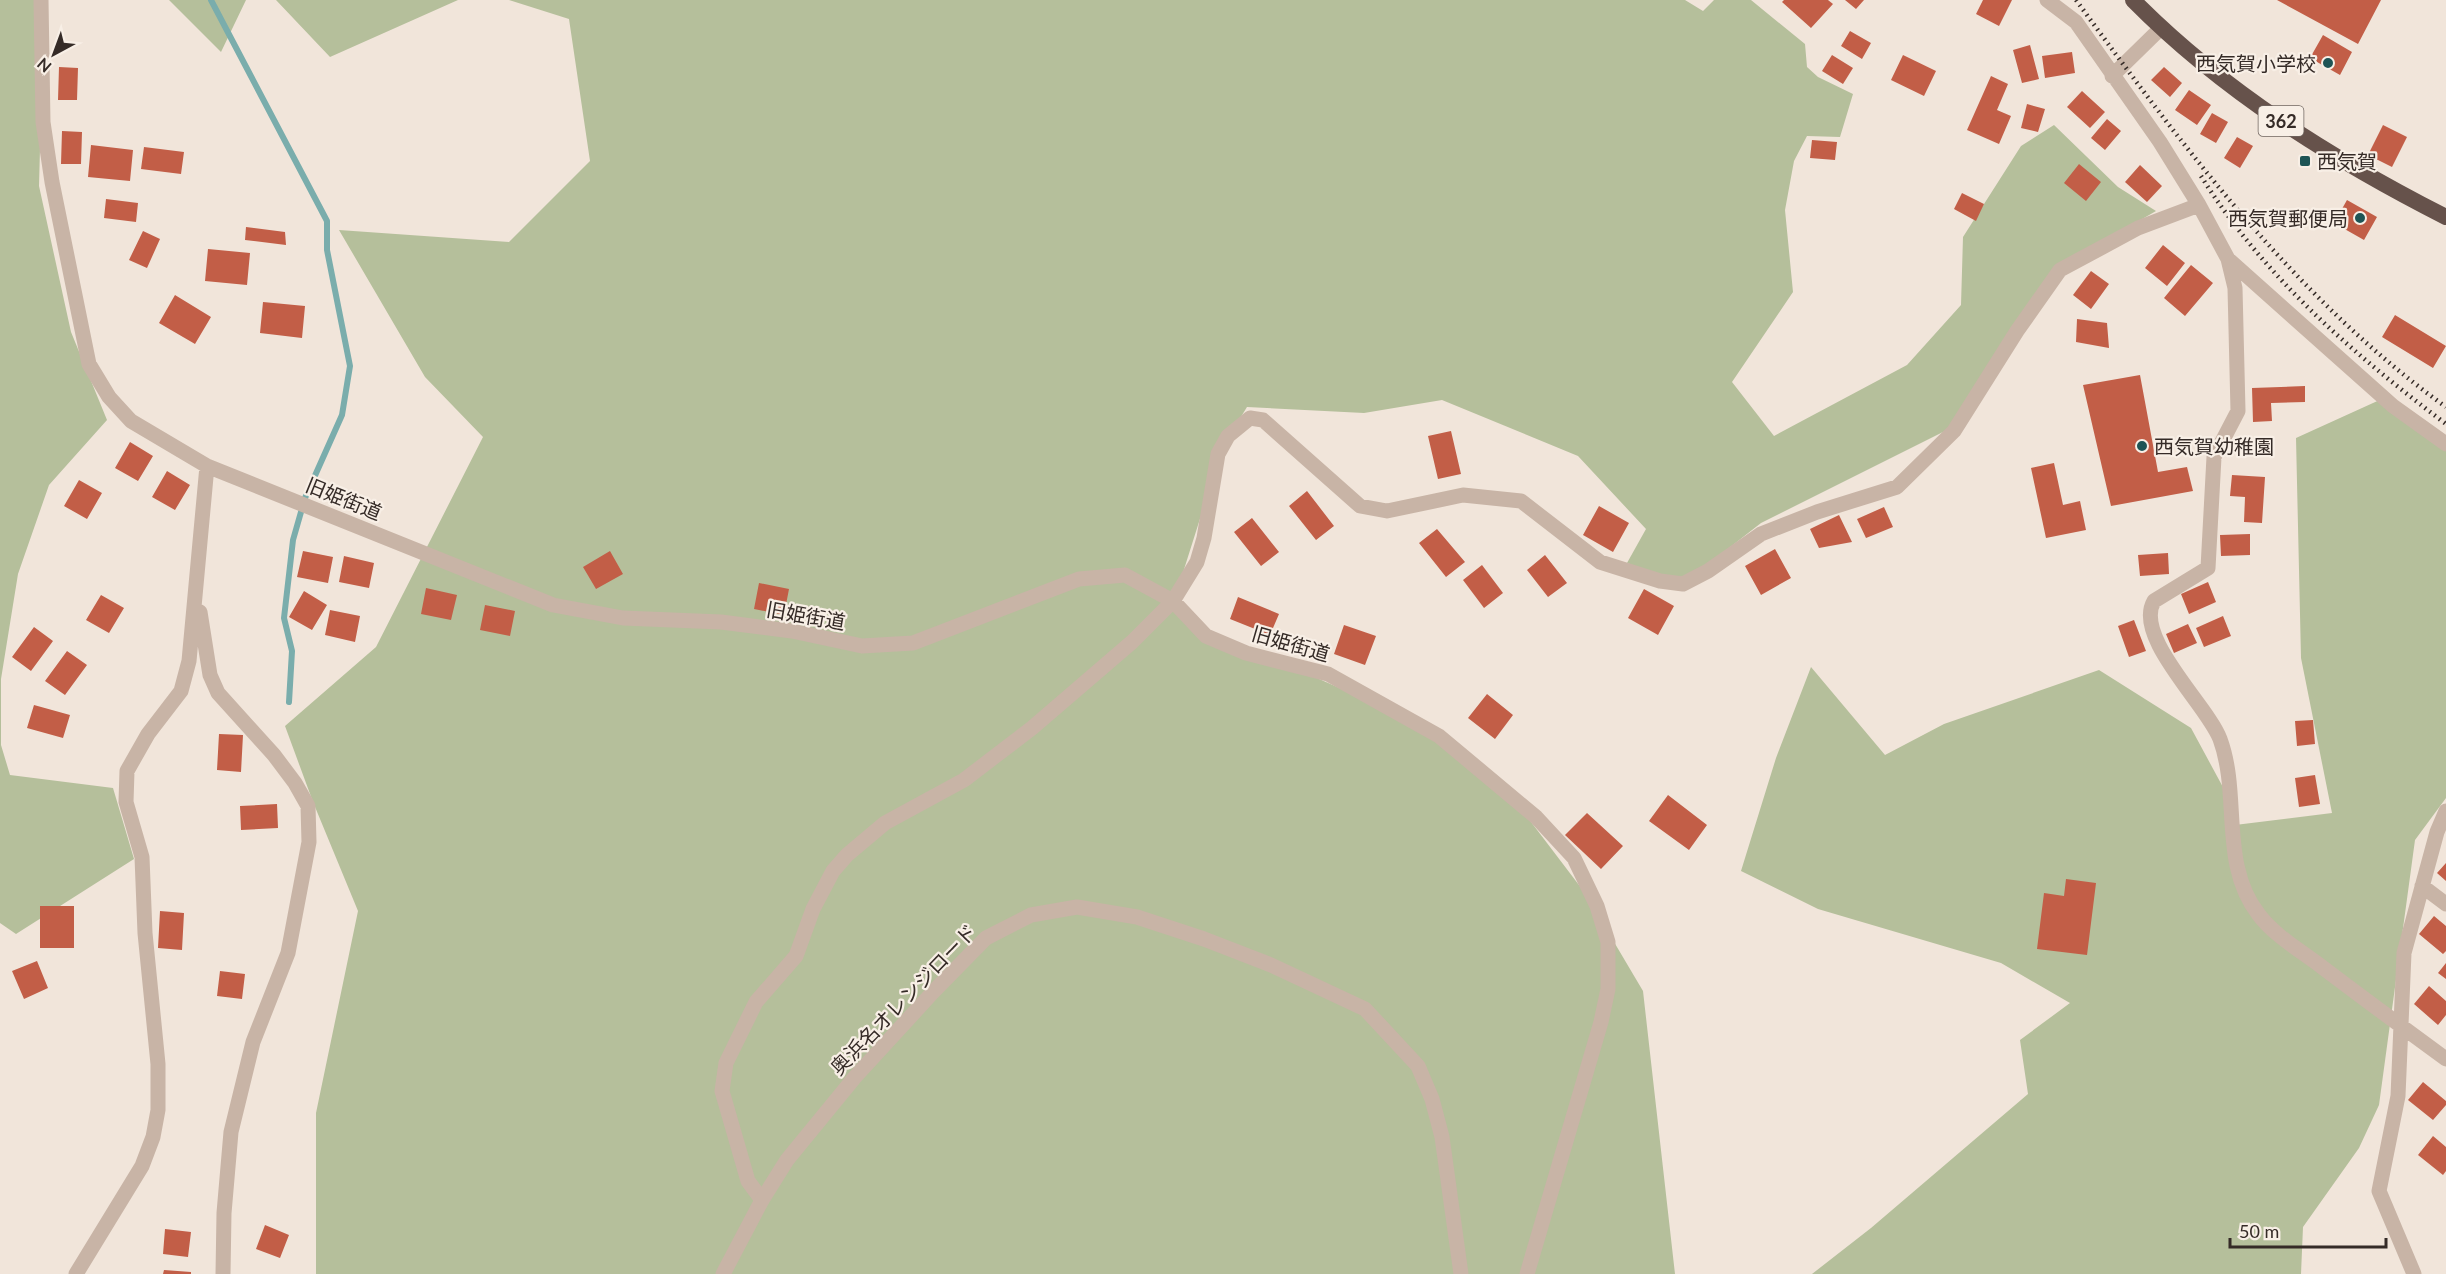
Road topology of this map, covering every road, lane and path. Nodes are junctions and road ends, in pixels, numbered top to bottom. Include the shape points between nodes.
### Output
1 (41, 0) edge
2 (2047, 0) edge
3 (2133, 0) edge
4 (2161, 28) junction
5 (2112, 76) junction
6 (2199, 205) junction
7 (2446, 217) edge
8 (2228, 259) junction
9 (2446, 444) edge
10 (207, 466) junction
11 (197, 591) junction
12 (1173, 601) junction
13 (2446, 811) edge
14 (2422, 886) junction
15 (2446, 904) edge
16 (2400, 1025) junction
17 (2446, 1059) edge
18 (762, 1200) junction
19 (76, 1274) edge
20 (223, 1274) edge
21 (723, 1274) edge
22 (1461, 1274) edge
23 (1527, 1274) edge
24 (2414, 1274) edge

1 - 10 street, 旧姫街道 via 43,122 89,364 108,397 131,421
2 - 5 street via 2076,22
3 - 4 highway, 362
4 - 5 street
4 - 7 highway, 362 via 2285,124 2370,178
5 - 6 street
6 - 8 street
6 - 12 street via 2138,228 2060,270 1954,431 1897,487 1761,534 1683,584 1600,562 1521,501 1462,495 1387,511 1360,506 1263,420 1250,418 1228,436 1218,454 1202,546 1197,562
8 - 9 street via 2393,406
8 - 16 street via 2235,288 2238,411 2214,457 2208,568 2154,601 2149,610 2150,620 2160,647 2220,738 2240,880 2259,915
10 - 11 street
10 - 12 street, 旧姫街道 via 553,604 623,618 721,622 792,631 862,646 913,643 1079,579 1125,575
11 - 19 street via 189,661 181,691 148,734 127,771 126,802 142,857 158,1110 142,1166
11 - 20 street via 210,675 218,693 274,755 308,806 309,842 288,953 253,1042 231,1132
12 - 18 street via 1132,642 1032,728 964,780 885,823 833,871 813,909 796,956 756,1002 726,1063 722,1091 748,1181
12 - 23 street, 旧姫街道 via 1206,636 1246,653 1328,674 1439,735 1536,816 1574,858 1597,906 1608,942 1608,988 1602,1022
13 - 14 street
14 - 15 street
14 - 16 street via 2404,953
16 - 17 street
16 - 24 street via 2398,1096 2379,1191
18 - 21 street, 奥浜名オレンジロード
18 - 22 street, 奥浜名オレンジロード via 787,1160 855,1077 986,938 1031,915 1077,907 1137,917 1204,939 1365,1009 1418,1066 1432,1099 1442,1137

